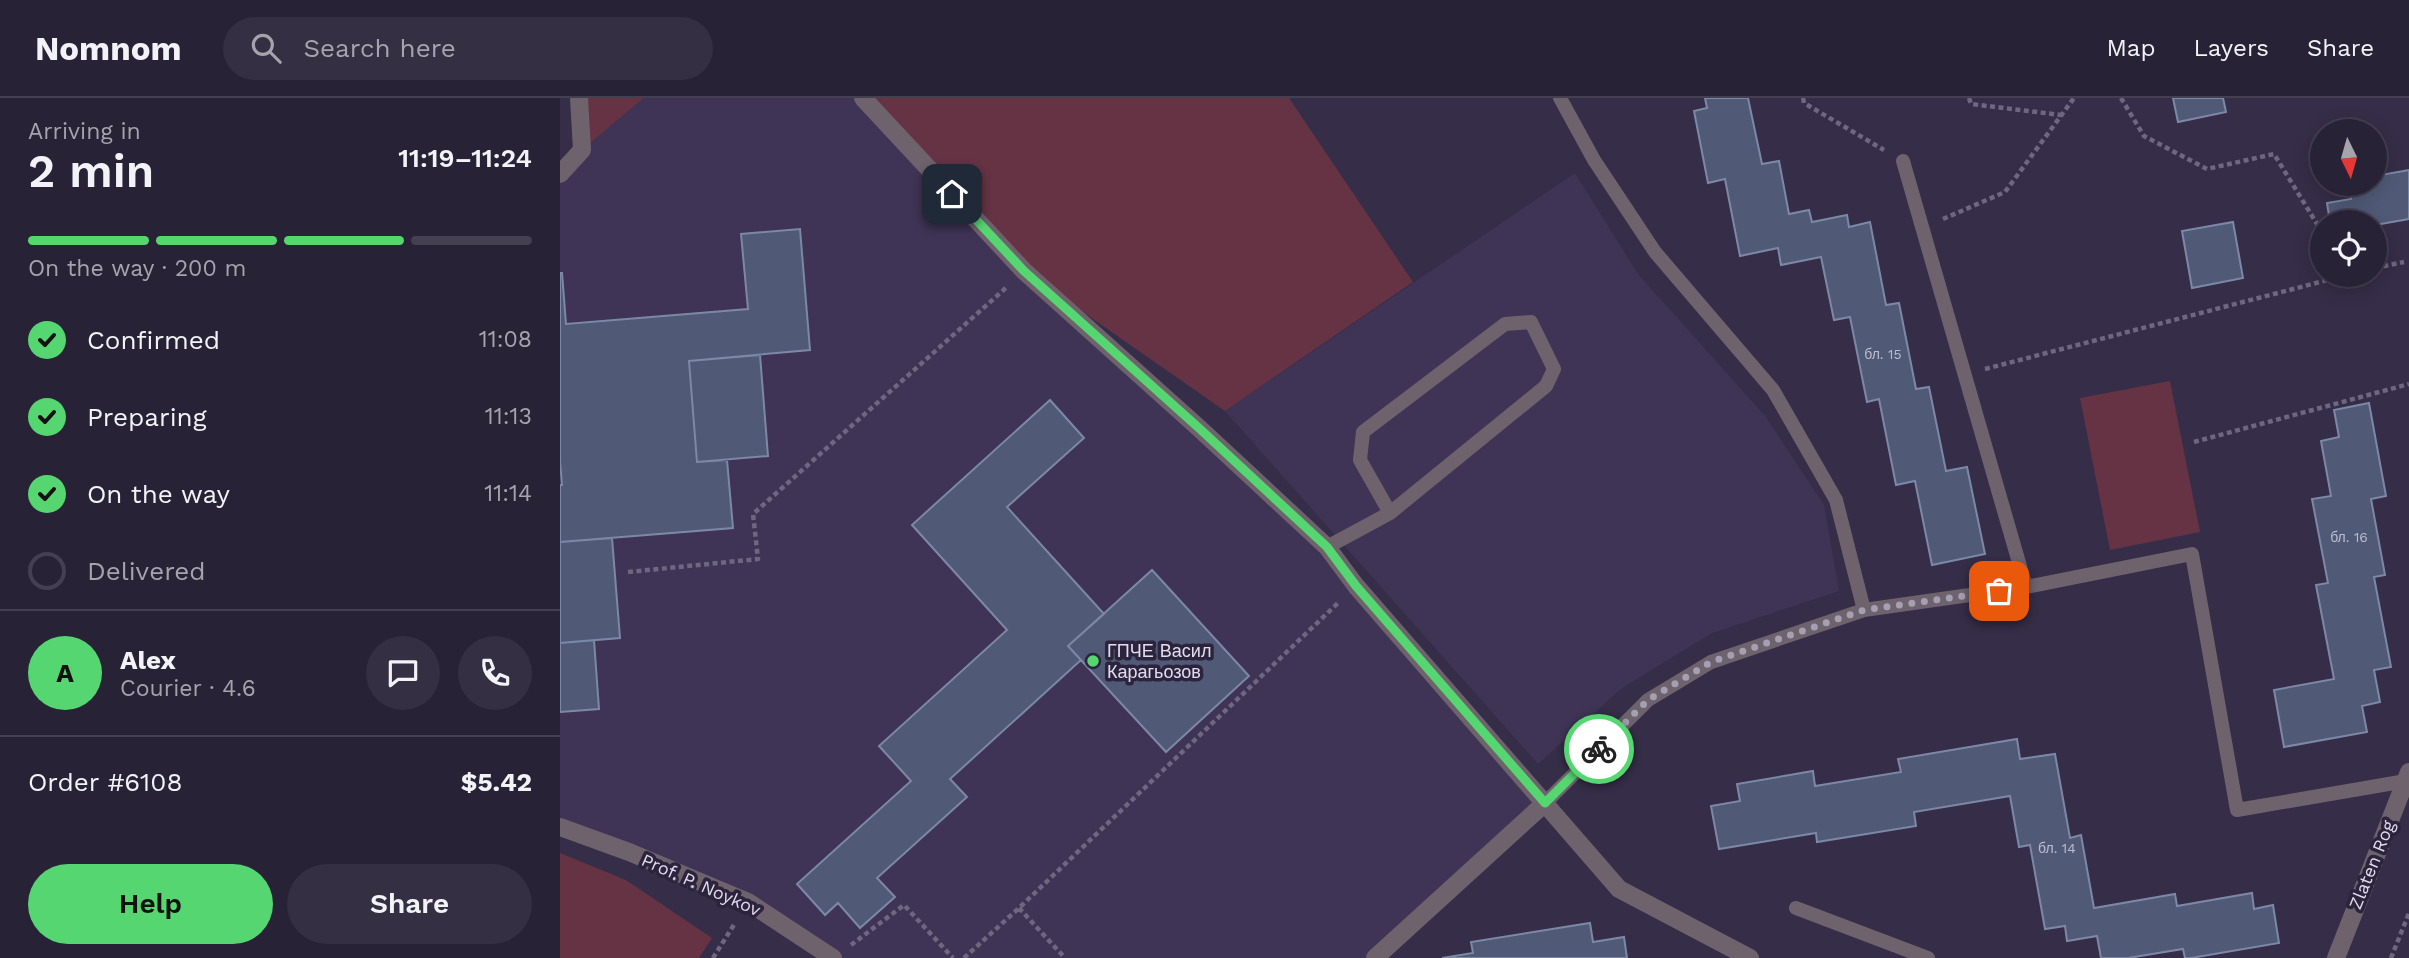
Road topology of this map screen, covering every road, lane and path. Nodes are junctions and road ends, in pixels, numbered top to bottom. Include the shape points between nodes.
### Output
1 (579, 98) edge
2 (863, 98) edge
3 (1560, 98) edge
4 (1803, 98) edge
5 (1969, 98) edge
6 (2074, 98) edge
7 (2121, 98) edge
8 (2062, 115) junction
9 (1903, 161) joint
10 (560, 174) edge
11 (2310, 212) edge
12 (1922, 228) junction
13 (2404, 262) dead end
14 (2387, 266) edge
15 (1024, 271) junction
16 (2310, 285) edge
17 (1965, 374) junction
18 (2409, 384) edge
19 (2194, 442) dead end
20 (1390, 513) junction
21 (1327, 547) junction
22 (628, 572) dead end
23 (1356, 586) junction
24 (2026, 587) junction
25 (1864, 610) junction
26 (2407, 776) edge
27 (1545, 803) junction
28 (560, 827) edge
29 (748, 902) junction
30 (1019, 908) junction
31 (1796, 908) dead end
32 (2409, 913) edge
33 (713, 958) edge
34 (833, 958) edge
35 (953, 958) edge
36 (964, 958) edge
37 (1065, 958) edge
38 (1375, 958) edge
39 (1750, 958) edge
40 (1928, 958) edge
41 (2336, 958) edge
42 (2391, 958) edge

1 - 10 street via 582,150
2 - 15 street
3 - 25 lane via 1594,160 1655,252 1773,390 1836,500
4 - 9 path via 1804,103
5 - 8 path via 1971,104
6 - 8 path
7 - 11 path via 2144,136 2207,169 2274,154
8 - 12 path via 2005,192
9 - 12 lane
12 - 17 lane
13 - 14 path
15 - 21 street
15 - 22 path via 753,514 758,559
16 - 17 path
17 - 24 lane
18 - 19 path
20 - 20 lane via 1360,460 1363,432 1505,324 1531,322 1553,369 1546,386
20 - 21 lane
21 - 23 street
23 - 27 street
23 - 30 path
24 - 25 lane
24 - 26 lane via 2192,554 2237,810
25 - 27 lane via 1711,662 1648,700
26 - 41 street, Zlaten Rog
27 - 38 street
27 - 39 street via 1619,888
28 - 29 street, Prof. P. Noykov
29 - 33 path
29 - 34 street, Prof. P. Noykov
30 - 36 path
30 - 37 path
31 - 40 lane
32 - 42 path
34 - 35 path via 904,905

